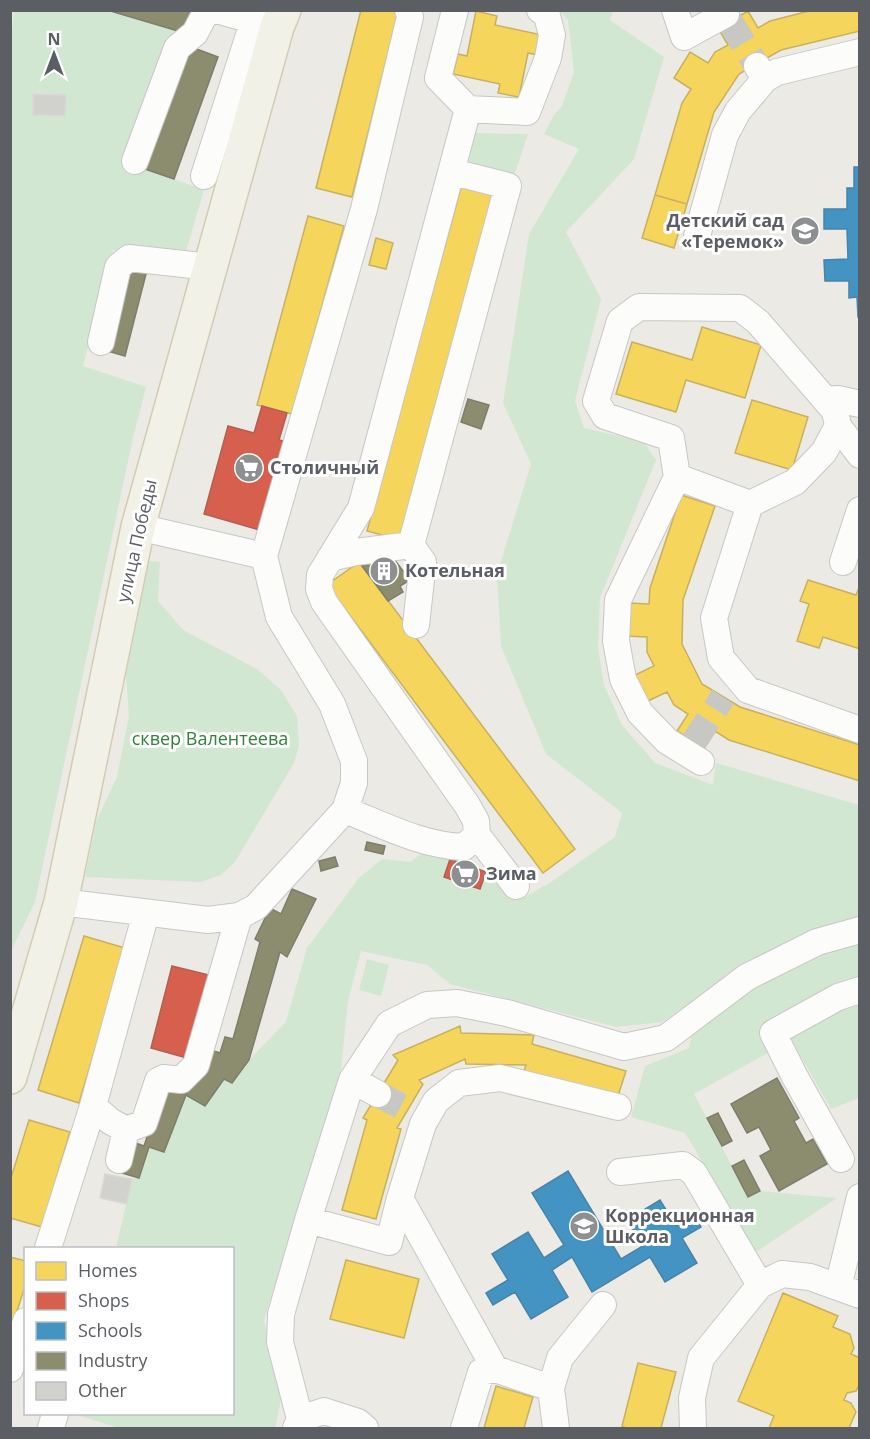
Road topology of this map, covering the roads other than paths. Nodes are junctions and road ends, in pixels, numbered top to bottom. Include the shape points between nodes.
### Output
1 (207, 10) edge
2 (216, 10) edge
3 (408, 10) edge
4 (455, 10) edge
5 (540, 10) edge
6 (675, 10) edge
7 (729, 15) edge
8 (268, 17) edge
9 (860, 52) edge
10 (468, 109) junction
11 (135, 160) dead end
12 (453, 172) junction
13 (204, 176) dead end
14 (697, 236) dead end
15 (210, 267) junction
16 (101, 342) dead end
17 (827, 400) junction
18 (860, 404) edge
19 (838, 426) junction
20 (860, 455) edge
21 (677, 477) junction
22 (750, 504) junction
23 (860, 510) edge
24 (138, 527) junction
25 (411, 544) junction
26 (264, 556) junction
27 (330, 558) junction
28 (843, 562) dead end
29 (416, 625) dead end
30 (860, 730) edge
31 (694, 753) dead end
32 (345, 810) junction
33 (477, 835) junction
34 (516, 886) dead end
35 (61, 902) junction
36 (146, 913) junction
37 (239, 916) junction
38 (860, 930) edge
39 (860, 990) edge
40 (11, 1077) edge
41 (352, 1080) junction
42 (378, 1094) tunnel mouth
43 (93, 1106) junction
44 (618, 1107) dead end
45 (126, 1130) junction
46 (841, 1159) dead end
47 (119, 1160) dead end
48 (620, 1172) dead end
49 (860, 1197) edge
50 (400, 1198) junction
51 (308, 1220) junction
52 (48, 1247) edge
53 (759, 1285) junction
54 (849, 1291) edge
55 (603, 1305) dead end
56 (24, 1327) edge
57 (10, 1369) edge
58 (495, 1369) junction
59 (551, 1388) junction
60 (298, 1424) edge
61 (365, 1428) edge
62 (464, 1428) edge
63 (556, 1428) edge
64 (693, 1428) edge

1 - 11 street via 195,33 177,48
2 - 8 street
3 - 26 street via 410,17 364,209
4 - 10 street via 438,78
5 - 10 street via 546,12 552,35 548,58 527,112
6 - 7 street via 684,37
8 - 13 street
8 - 15 main road, улица Победы
9 - 14 street via 777,72 760,72 725,135
10 - 12 street
12 - 25 street via 508,186
12 - 27 street via 362,508
15 - 16 street via 129,258 118,267
15 - 24 main road, улица Победы
17 - 18 street
17 - 19 street via 835,411
17 - 21 street via 758,322 740,308 639,307 620,321 596,401 605,416 671,438
19 - 20 street
19 - 22 street via 824,452 795,482
21 - 22 street
21 - 31 street via 618,600 616,641 623,679 640,713 667,741
22 - 30 street via 714,618 730,687
23 - 28 street
24 - 26 street
24 - 35 main road, улица Победы
25 - 27 street
25 - 29 street via 423,562
26 - 32 street via 279,617 332,704 354,761 354,783
27 - 33 street via 320,575 319,589 324,602 467,805 476,821
32 - 33 street via 446,846 464,847
32 - 37 street via 256,907
33 - 34 street
35 - 36 street
35 - 40 main road, улица Победы
36 - 37 street via 208,920
36 - 43 street
37 - 45 street via 196,1065 181,1080 158,1081 144,1123
38 - 41 street via 817,942 747,977 666,1038 624,1047 507,1013 456,1003 427,1005 389,1024
39 - 46 street via 838,997 773,1033
41 - 42 street
41 - 51 street
43 - 45 street
43 - 52 street
44 - 50 street via 500,1078 459,1083 415,1117
45 - 47 street
48 - 53 street via 683,1165 694,1173
49 - 54 street
50 - 51 street via 388,1242
50 - 58 street
51 - 60 street via 281,1314 280,1342
53 - 54 street via 782,1274 810,1277
53 - 64 street via 701,1358 692,1398
55 - 59 street via 560,1358
56 - 57 street
58 - 59 street
58 - 62 street via 481,1372
59 - 63 street
60 - 61 street via 324,1411

